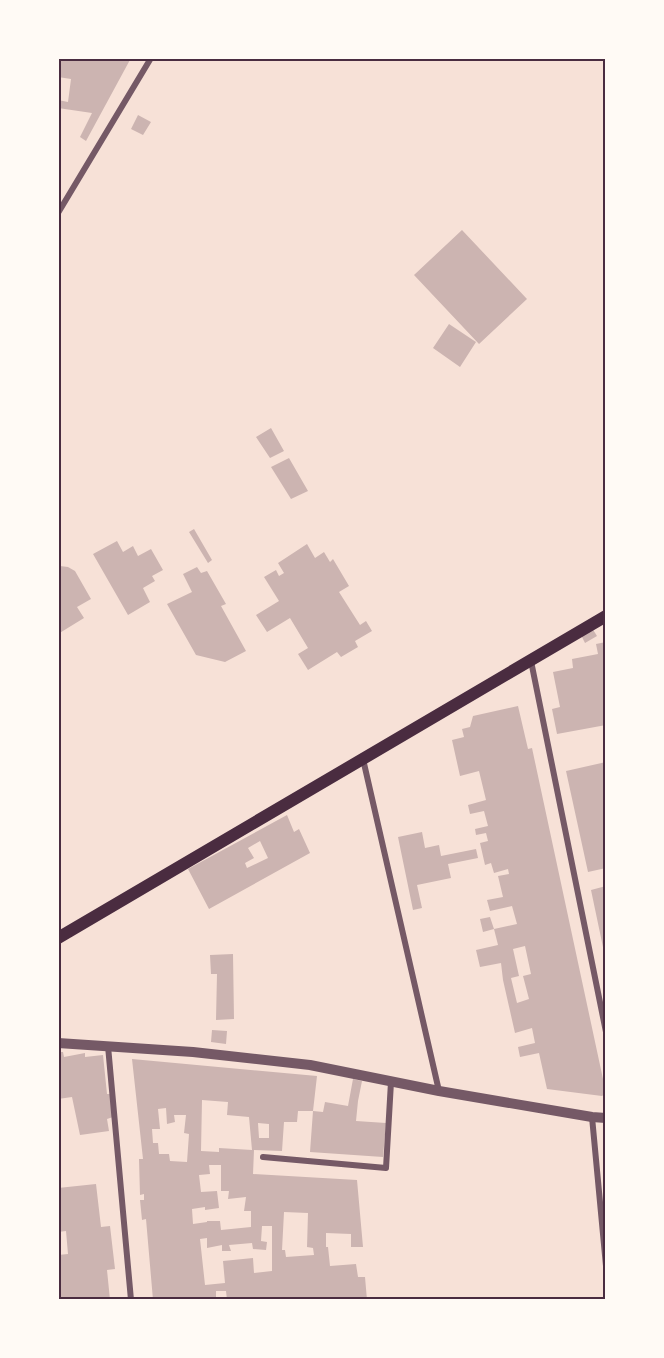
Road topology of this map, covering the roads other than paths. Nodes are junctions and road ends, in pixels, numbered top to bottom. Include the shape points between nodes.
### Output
1 (151, 58) edge
2 (58, 213) edge
3 (606, 616) edge
4 (530, 660) junction
5 (363, 759) junction
6 (58, 938) edge
7 (606, 1032) edge
8 (58, 1043) edge
9 (108, 1046) junction
10 (391, 1082) junction
11 (439, 1092) junction
12 (592, 1117) junction
13 (606, 1118) edge
14 (263, 1157) dead end
15 (606, 1266) edge
16 (131, 1299) edge

1 - 2 street
3 - 4 main road
4 - 5 main road
4 - 7 street
5 - 6 main road
5 - 11 street
8 - 9 street
9 - 10 street via 310,1065
9 - 16 street
10 - 11 street
10 - 14 street via 386,1168
11 - 12 street
12 - 13 street
12 - 15 street

